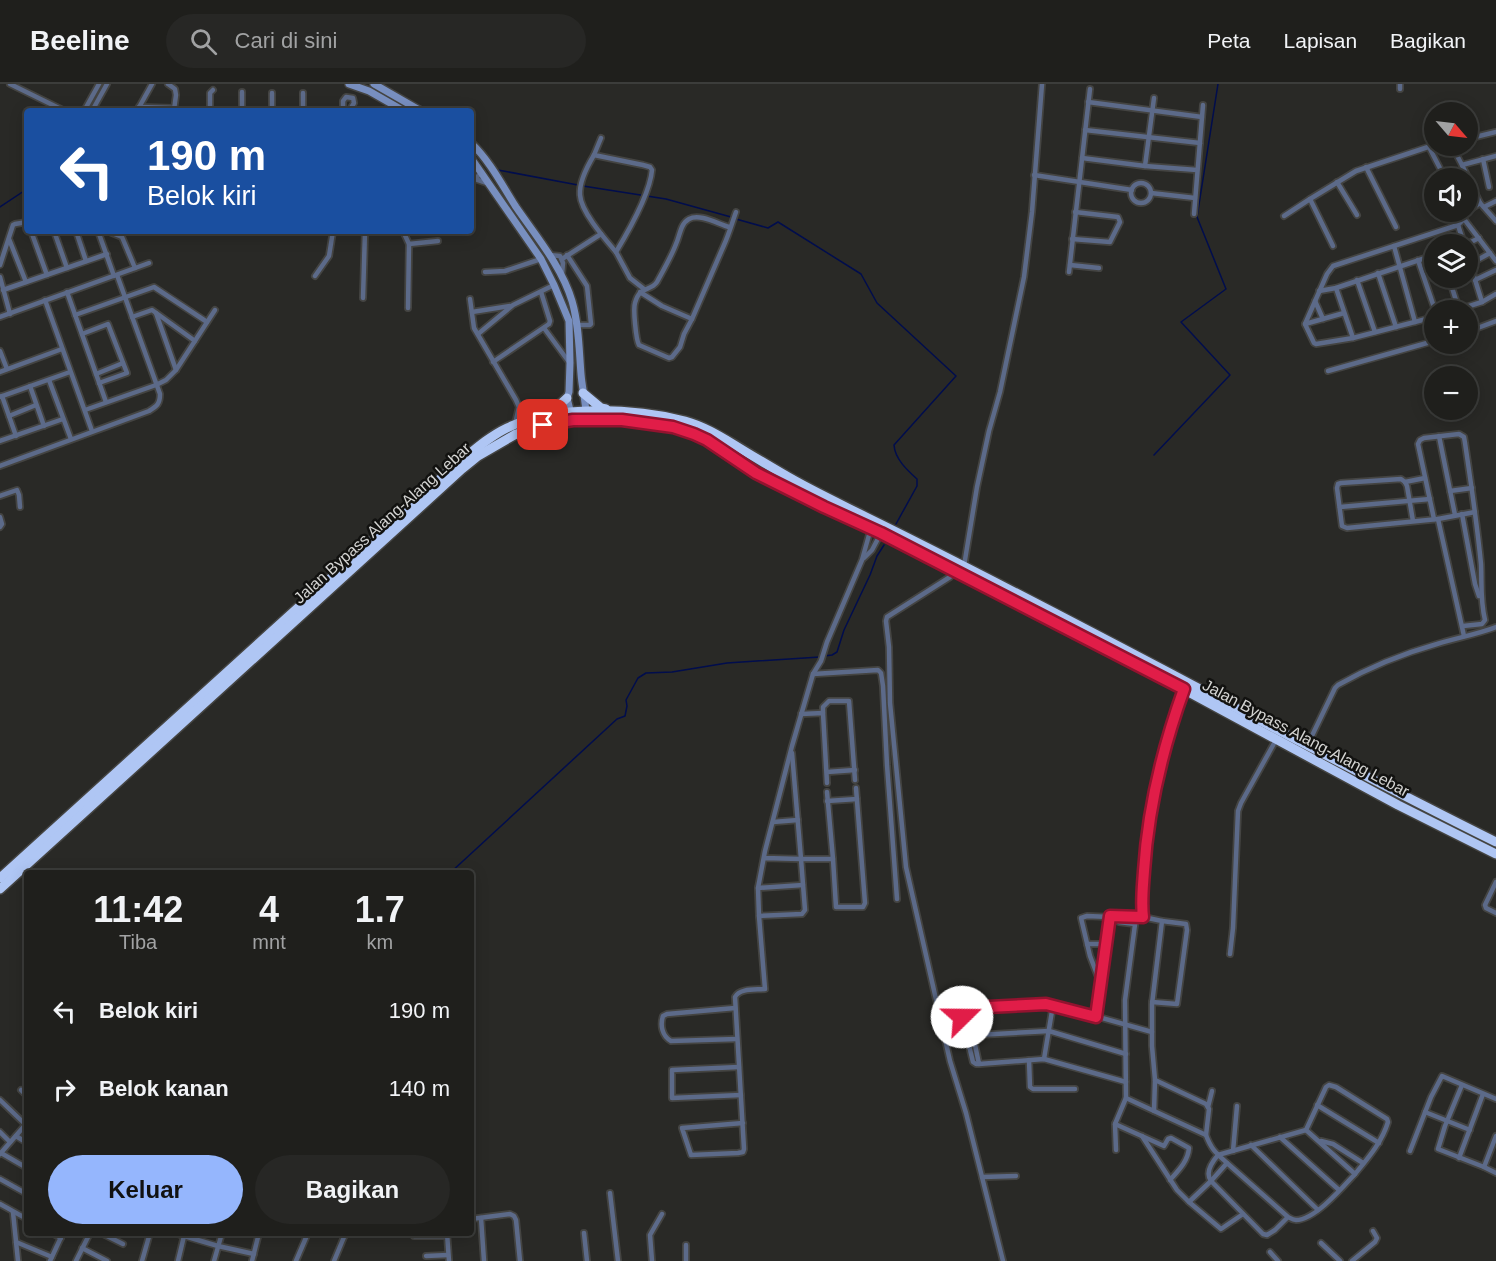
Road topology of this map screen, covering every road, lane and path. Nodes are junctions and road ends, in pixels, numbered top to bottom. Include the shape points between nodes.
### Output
1 (10, 84) edge
2 (99, 84) edge
3 (107, 84) edge
4 (152, 84) edge
5 (168, 84) edge
6 (349, 84) edge
7 (374, 84) edge
8 (1042, 84) edge
9 (1090, 89) dead end
10 (213, 90) dead end
11 (242, 92) dead end
12 (272, 93) dead end
13 (303, 93) dead end
14 (1154, 98) dead end
15 (1088, 102) junction
16 (390, 103) junction
17 (1203, 105) dead end
18 (59, 108) edge
19 (86, 108) edge
20 (94, 108) edge
21 (139, 108) edge
22 (174, 108) edge
23 (210, 108) edge
24 (242, 108) edge
25 (272, 108) edge
26 (303, 108) edge
27 (343, 108) edge
28 (351, 108) edge
29 (389, 108) edge
30 (398, 108) edge
31 (417, 108) edge
32 (1152, 110) junction
33 (1202, 117) junction
34 (1085, 130) junction
35 (1496, 132) edge
36 (1478, 137) edge
37 (601, 138) dead end
38 (1149, 138) junction
39 (1200, 144) junction
40 (474, 147) edge
41 (1424, 149) edge
42 (594, 154) junction
43 (1457, 156) edge
44 (1496, 156) edge
45 (1082, 158) junction
46 (1483, 159) junction
47 (474, 162) edge
48 (1462, 165) junction
49 (1145, 166) junction
50 (1366, 167) junction
51 (480, 169) junction
52 (1197, 170) junction
53 (1034, 176) junction
54 (474, 178) edge
55 (474, 180) edge
56 (1337, 182) junction
57 (1078, 183) junction
58 (489, 184) junction
59 (1489, 187) dead end
60 (1132, 190) junction
61 (1151, 193) junction
62 (1195, 198) junction
63 (1310, 199) junction
64 (1496, 201) edge
65 (515, 205) junction
66 (1482, 205) junction
67 (1478, 207) edge
68 (507, 209) junction
69 (1075, 212) junction
70 (521, 213) junction
71 (735, 214) dead end
72 (1194, 214) dead end
73 (1357, 215) dead end
74 (1284, 216) dead end
75 (513, 217) junction
76 (1496, 221) edge
77 (24, 222) edge
78 (1460, 222) edge
79 (1468, 222) edge
80 (730, 225) junction
81 (1458, 225) junction
82 (1396, 227) dead end
83 (32, 234) edge
84 (55, 234) edge
85 (77, 234) edge
86 (99, 234) edge
87 (114, 234) edge
88 (333, 234) edge
89 (365, 234) edge
90 (405, 234) edge
91 (601, 234) junction
92 (1461, 234) edge
93 (1479, 237) joint
94 (9, 239) junction
95 (1072, 239) junction
96 (438, 241) dead end
97 (409, 244) junction
98 (1333, 246) dead end
99 (1394, 246) junction
100 (615, 252) junction
101 (1490, 253) junction
102 (107, 254) junction
103 (549, 255) junction
104 (567, 255) junction
105 (1424, 258) edge
106 (540, 259) junction
107 (562, 259) junction
108 (1418, 260) junction
109 (1478, 260) edge
110 (87, 261) junction
111 (1496, 261) edge
112 (149, 263) dead end
113 (0, 265) edge
114 (1070, 265) junction
115 (1399, 267) junction
116 (67, 268) junction
117 (135, 268) junction
118 (1099, 268) dead end
119 (1496, 270) edge
120 (485, 272) dead end
121 (1069, 272) dead end
122 (1378, 273) junction
123 (47, 275) junction
124 (115, 275) junction
125 (315, 276) dead end
126 (562, 276) junction
127 (0, 277) edge
128 (1478, 279) edge
129 (1357, 280) junction
130 (26, 282) junction
131 (554, 285) junction
132 (1336, 288) junction
133 (1478, 288) edge
134 (3, 290) junction
135 (642, 291) junction
136 (1319, 291) junction
137 (67, 292) junction
138 (541, 292) junction
139 (1496, 294) edge
140 (125, 298) junction
141 (363, 298) dead end
142 (470, 299) dead end
143 (45, 300) junction
144 (1432, 300) edge
145 (1315, 301) junction
146 (1482, 302) junction
147 (1478, 303) edge
148 (513, 305) junction
149 (408, 308) dead end
150 (215, 310) dead end
151 (155, 312) junction
152 (472, 312) junction
153 (1344, 313) junction
154 (10, 314) junction
155 (75, 315) junction
156 (132, 316) junction
157 (0, 317) edge
158 (692, 319) junction
159 (1323, 319) junction
160 (1424, 319) edge
161 (1496, 321) edge
162 (207, 322) junction
163 (1415, 322) junction
164 (1305, 324) junction
165 (577, 325) junction
166 (544, 327) junction
167 (1396, 327) junction
168 (1478, 328) edge
169 (1375, 332) junction
170 (82, 334) junction
171 (478, 334) junction
172 (1353, 338) junction
173 (195, 341) junction
174 (1424, 344) edge
175 (62, 349) junction
176 (0, 351) edge
177 (493, 362) junction
178 (123, 363) junction
179 (570, 363) junction
180 (7, 369) junction
181 (176, 370) junction
182 (1328, 371) dead end
183 (0, 372) edge
184 (70, 372) junction
185 (96, 374) junction
186 (49, 380) junction
187 (99, 383) junction
188 (156, 385) junction
189 (30, 386) junction
190 (583, 391) junction
191 (568, 395) junction
192 (1, 397) edge
193 (106, 402) junction
194 (36, 405) junction
195 (85, 410) junction
196 (614, 411) junction
197 (552, 414) junction
198 (571, 415) junction
199 (586, 415) junction
200 (9, 416) junction
201 (63, 419) junction
202 (515, 424) junction
203 (44, 426) junction
204 (92, 431) junction
205 (16, 436) junction
206 (1439, 436) junction
207 (71, 439) junction
208 (0, 441) edge
209 (0, 466) edge
210 (1425, 478) junction
211 (1405, 482) junction
212 (1472, 488) junction
213 (1450, 491) junction
214 (0, 495) edge
215 (1430, 499) junction
216 (1410, 501) junction
217 (20, 507) dead end
218 (1340, 507) junction
219 (1475, 512) junction
220 (1462, 514) junction
221 (1455, 515) junction
222 (0, 517) edge
223 (1436, 519) junction
224 (1413, 521) junction
225 (0, 527) edge
226 (871, 528) junction
227 (889, 533) junction
228 (862, 560) junction
229 (964, 566) junction
230 (955, 571) junction
231 (1481, 603) junction
232 (1463, 626) junction
233 (1496, 627) edge
234 (1464, 636) junction
235 (813, 674) junction
236 (1185, 686) junction
237 (823, 713) junction
238 (801, 714) junction
239 (1277, 738) junction
240 (792, 746) junction
241 (1307, 746) junction
242 (855, 770) junction
243 (827, 772) junction
244 (855, 780) dead end
245 (827, 783) dead end
246 (856, 788) dead end
247 (827, 792) dead end
248 (857, 799) junction
249 (827, 801) junction
250 (73, 817) junction
251 (798, 820) junction
252 (773, 822) junction
253 (1496, 842) edge
254 (1496, 854) edge
255 (764, 858) junction
256 (801, 859) junction
257 (833, 859) junction
258 (0, 878) edge
259 (1496, 882) edge
260 (803, 885) junction
261 (758, 888) junction
262 (0, 889) edge
263 (897, 899) dead end
264 (1496, 913) edge
265 (759, 916) junction
266 (1112, 917) junction
267 (1136, 917) junction
268 (1143, 917) junction
269 (1162, 921) junction
270 (1135, 924) junction
271 (1087, 944) junction
272 (1106, 944) junction
273 (1230, 954) dead end
274 (1101, 984) junction
275 (1152, 1002) junction
276 (1053, 1005) junction
277 (735, 1008) junction
278 (1096, 1017) junction
279 (1124, 1024) junction
280 (1049, 1031) junction
281 (1152, 1032) junction
282 (737, 1039) junction
283 (1125, 1054) junction
284 (1044, 1059) junction
285 (1029, 1060) junction
286 (979, 1064) junction
287 (739, 1067) junction
288 (1155, 1080) junction
289 (1126, 1082) junction
290 (1462, 1085) junction
291 (1075, 1089) dead end
292 (21, 1090) dead end
293 (1212, 1091) dead end
294 (24, 1093) edge
295 (1483, 1094) junction
296 (741, 1095) junction
297 (1126, 1098) junction
298 (1496, 1099) edge
299 (0, 1100) edge
300 (1317, 1105) junction
301 (1237, 1106) dead end
302 (1208, 1107) junction
303 (1154, 1111) junction
304 (1425, 1112) junction
305 (1447, 1121) junction
306 (24, 1122) edge
307 (743, 1124) junction
308 (1115, 1124) junction
309 (24, 1126) edge
310 (1306, 1130) junction
311 (1470, 1130) junction
312 (0, 1132) edge
313 (1206, 1135) junction
314 (16, 1136) junction
315 (1142, 1136) junction
316 (1496, 1136) edge
317 (1280, 1137) junction
318 (24, 1141) edge
319 (1320, 1141) junction
320 (10, 1142) junction
321 (1379, 1143) junction
322 (1251, 1145) junction
323 (1164, 1146) junction
324 (1116, 1150) dead end
325 (1410, 1151) dead end
326 (1233, 1152) junction
327 (0, 1153) edge
328 (1218, 1155) junction
329 (1155, 1157) junction
330 (1460, 1158) junction
331 (1227, 1163) junction
332 (1364, 1163) junction
333 (24, 1166) edge
334 (1484, 1167) junction
335 (1496, 1173) edge
336 (1355, 1174) junction
337 (1016, 1176) dead end
338 (982, 1177) junction
339 (0, 1179) edge
340 (1170, 1180) junction
341 (1211, 1181) junction
342 (1339, 1190) junction
343 (24, 1192) edge
344 (610, 1193) dead end
345 (1189, 1202) junction
346 (0, 1204) edge
347 (1318, 1210) junction
348 (14, 1212) junction
349 (662, 1214) dead end
350 (1243, 1214) junction
351 (24, 1217) edge
352 (1287, 1217) junction
353 (481, 1218) junction
354 (474, 1219) edge
355 (1373, 1231) dead end
356 (584, 1233) dead end
357 (62, 1236) edge
358 (88, 1236) edge
359 (107, 1236) edge
360 (149, 1236) edge
361 (184, 1236) joint
362 (221, 1236) edge
363 (258, 1236) edge
364 (307, 1236) edge
365 (446, 1236) edge
366 (344, 1237) dead end
367 (16, 1242) junction
368 (1321, 1243) dead end
369 (123, 1244) dead end
370 (686, 1245) dead end
371 (219, 1246) junction
372 (82, 1248) junction
373 (1270, 1252) dead end
374 (254, 1254) junction
375 (448, 1255) junction
376 (426, 1256) dead end
377 (51, 1259) edge
378 (18, 1261) edge
379 (76, 1261) edge
380 (107, 1261) edge
381 (142, 1261) edge
382 (178, 1261) edge
383 (214, 1261) edge
384 (252, 1261) edge
385 (296, 1261) edge
386 (334, 1261) edge
387 (449, 1261) edge
388 (484, 1261) edge
389 (520, 1261) edge
390 (587, 1261) edge
391 (618, 1261) edge
392 (652, 1261) edge
393 (686, 1261) edge
394 (1003, 1261) edge
395 (1278, 1261) edge
396 (1340, 1261) edge
397 (1352, 1261) edge

1 - 18 street
2 - 19 street
3 - 20 street
4 - 21 street
5 - 22 street via 175,89
6 - 16 street
7 - 31 street
8 - 53 street
9 - 15 street
10 - 23 street
11 - 24 street
12 - 25 street
13 - 26 street
14 - 32 street
15 - 32 street
15 - 34 street
16 - 29 street
16 - 30 street
17 - 33 street
27 - 28 street via 343,100 348,97 353,99
32 - 33 street
32 - 38 street
33 - 39 street
34 - 38 street
34 - 45 street
35 - 36 street
37 - 42 street
38 - 39 street
38 - 49 street
39 - 52 street
40 - 65 street
41 - 50 street
42 - 91 street via 580,197
42 - 100 street via 650,167 652,174
43 - 48 street
44 - 46 street
45 - 49 street
45 - 57 street
46 - 48 street
46 - 59 street
47 - 51 street
48 - 66 street
49 - 52 street
50 - 56 street
50 - 82 street
51 - 54 street
51 - 58 street
52 - 62 street
53 - 57 street
53 - 229 street via 1022,287 977,487
55 - 58 street
56 - 63 street
56 - 73 street
57 - 60 street
57 - 69 street
58 - 68 street
60 - 61 street via 1143,184
60 - 61 street via 1134,200 1140,203 1149,199
61 - 62 street
62 - 72 street
63 - 74 street
63 - 98 street
64 - 66 street
65 - 68 street
65 - 70 street
66 - 67 street
66 - 76 street
68 - 75 street
69 - 95 street
69 - 95 street via 1118,217 1120,222 1110,242
70 - 75 street
70 - 103 street
71 - 80 street
75 - 106 street
77 - 94 street via 15,224
78 - 81 street
79 - 93 street
80 - 135 street via 700,218 686,221 656,283
80 - 158 street
81 - 92 street
81 - 99 street
83 - 123 street
84 - 116 street
85 - 110 street
86 - 102 street
87 - 117 street via 122,237
88 - 125 street via 329,256
89 - 141 street
90 - 97 street
91 - 100 street
91 - 104 street
93 - 101 street
94 - 113 street
94 - 130 street
95 - 114 street
96 - 97 street
97 - 149 street
99 - 115 street
99 - 136 street via 1333,266
100 - 135 street
101 - 109 street
101 - 111 street
102 - 110 street
102 - 124 street
103 - 107 street
103 - 126 street
104 - 107 street
104 - 165 street via 587,286 590,300 591,324
105 - 108 street
106 - 120 street via 505,271
106 - 131 street
107 - 126 street
108 - 115 street
108 - 144 street
110 - 116 street
112 - 117 street
114 - 118 street
114 - 121 street
115 - 122 street
115 - 163 street
116 - 123 street
117 - 124 street
119 - 128 street
122 - 129 street
122 - 167 street
123 - 130 street
124 - 137 street
124 - 140 street
126 - 165 street
127 - 134 street
129 - 132 street
129 - 169 street
130 - 134 street
131 - 138 street
131 - 179 street via 569,321
132 - 136 street
132 - 153 street
133 - 146 street
134 - 154 street
135 - 158 street via 662,306
135 - 158 street via 634,307 639,345 672,357
136 - 145 street
137 - 143 street
137 - 155 street
138 - 148 street
138 - 166 street via 550,321
139 - 146 street
140 - 155 street
140 - 156 street
140 - 162 street via 156,287
142 - 152 street
143 - 154 street
143 - 175 street
145 - 159 street
145 - 164 street
146 - 147 street
148 - 152 street
148 - 171 street
150 - 162 street
151 - 156 street
151 - 173 street
151 - 181 street
152 - 171 street
153 - 159 street
153 - 172 street
154 - 157 street
155 - 170 street
156 - 188 street
159 - 164 street
160 - 163 street
161 - 168 street
162 - 173 street
163 - 167 street
164 - 172 street via 1315,344
165 - 190 street
166 - 177 street
166 - 179 street
167 - 169 street
169 - 172 street
170 - 178 street via 108,324
170 - 185 street
171 - 177 street
173 - 181 street
174 - 182 street
175 - 180 street
175 - 184 street
176 - 180 street
177 - 202 street via 519,407
178 - 185 street
178 - 187 street via 127,373
179 - 191 street
180 - 183 street
181 - 188 street
184 - 186 street
184 - 195 street
185 - 187 street
186 - 189 street
186 - 201 street
187 - 193 street
188 - 193 street
188 - 204 street via 159,405
189 - 192 street
189 - 194 street
190 - 191 street
190 - 196 highway via 601,408
190 - 199 street
191 - 197 highway
191 - 198 street
192 - 200 street
193 - 195 street
194 - 200 street
194 - 203 street
195 - 204 street
196 - 199 highway, Jalan Bypass Alang-Alang Lebar
196 - 227 highway, Jalan Bypass Alang-Alang Lebar via 661,416 707,429
197 - 198 highway, Jalan Bypass Alang-Alang Lebar
197 - 202 highway, Jalan Bypass Alang-Alang Lebar
198 - 199 highway, Jalan Bypass Alang-Alang Lebar
198 - 250 highway, Jalan Bypass Alang-Alang Lebar via 516,434 478,456
199 - 226 highway, Jalan Bypass Alang-Alang Lebar via 673,427 694,434 756,473
200 - 205 street
201 - 203 street
201 - 207 street
202 - 250 highway, Jalan Bypass Alang-Alang Lebar via 451,469
203 - 205 street
204 - 207 street
205 - 208 street
206 - 210 street via 1420,440 1418,444
206 - 212 street via 1464,437
206 - 213 street
207 - 209 street
210 - 211 street
210 - 215 street
211 - 216 street
211 - 218 street via 1401,479 1338,484
212 - 213 street
212 - 219 street
213 - 221 street
214 - 217 street via 16,490
215 - 216 street
215 - 223 street
216 - 218 street
216 - 224 street
218 - 224 street via 1342,526 1347,528
219 - 220 street
219 - 231 street
220 - 221 street
220 - 231 street
221 - 223 street
222 - 225 street
223 - 224 street
223 - 232 street
226 - 227 highway, Jalan Bypass Alang-Alang Lebar
226 - 228 street
227 - 228 street
227 - 229 highway, Jalan Bypass Alang-Alang Lebar
227 - 230 highway, Jalan Bypass Alang-Alang Lebar
228 - 235 street
229 - 236 highway, Jalan Bypass Alang-Alang Lebar
230 - 236 highway, Jalan Bypass Alang-Alang Lebar
230 - 338 street via 885,621 906,867 950,1061
231 - 232 street via 1484,622
232 - 234 street
233 - 234 street
234 - 241 street via 1426,647 1338,685
235 - 238 street
235 - 263 street via 878,670 881,673
236 - 239 highway, Jalan Bypass Alang-Alang Lebar
236 - 241 highway, Jalan Bypass Alang-Alang Lebar
236 - 268 street via 1173,719 1149,822
237 - 238 street
237 - 242 street via 829,701 849,700
237 - 243 street
238 - 240 street
239 - 254 highway, Jalan Bypass Alang-Alang Lebar
239 - 273 street via 1238,811
240 - 251 street
240 - 252 street
241 - 253 highway, Jalan Bypass Alang-Alang Lebar
242 - 243 street
242 - 244 street
243 - 245 street
246 - 248 street
247 - 249 street
248 - 249 street
248 - 257 street via 863,907 836,908
249 - 257 street
250 - 258 highway, Jalan Bypass Alang-Alang Lebar
250 - 262 highway, Jalan Bypass Alang-Alang Lebar
251 - 252 street
251 - 256 street
252 - 255 street
255 - 256 street
255 - 261 street
256 - 257 street
256 - 260 street
259 - 264 street via 1485,905
260 - 261 street
260 - 265 street via 802,914
261 - 265 street
265 - 277 street via 765,989 737,993
266 - 267 street
266 - 270 street
266 - 271 street via 1081,918
266 - 272 street
267 - 268 street
267 - 270 street
268 - 269 street
269 - 275 street
269 - 275 street via 1186,924 1187,930 1177,1004
270 - 279 street
271 - 272 street
271 - 274 street
272 - 274 street
274 - 278 street
275 - 281 street
276 - 278 street
276 - 280 street
276 - 286 street via 964,1010 968,1047 973,1062
277 - 282 street
277 - 282 street via 667,1014 662,1026 671,1041
278 - 279 street
279 - 281 street
279 - 283 street
280 - 283 street
280 - 284 street
280 - 286 street via 977,1035 974,1040
281 - 288 street
282 - 287 street
283 - 289 street
284 - 285 street
284 - 289 street
285 - 286 street
285 - 291 street via 1033,1089
287 - 296 street
287 - 296 street via 672,1070 672,1098
288 - 302 street
288 - 303 street
289 - 297 street
290 - 295 street
290 - 304 street via 1442,1076
290 - 305 street
292 - 294 street
293 - 302 street
295 - 298 street
295 - 311 street
296 - 307 street
297 - 303 street
297 - 308 street
299 - 306 street
300 - 310 street
300 - 321 street
300 - 321 street via 1326,1087 1335,1087 1387,1119
301 - 326 street
302 - 313 street
303 - 313 street
304 - 305 street
304 - 325 street
305 - 311 street
305 - 330 street via 1438,1149
307 - 307 street via 744,1149 738,1153 691,1155 682,1128
308 - 315 street
308 - 324 street
309 - 314 street
310 - 317 street
310 - 319 street
311 - 330 street
312 - 320 street
313 - 328 street
314 - 318 street
314 - 320 street
315 - 323 street
315 - 329 street
316 - 334 street
317 - 322 street
317 - 342 street
319 - 332 street via 1333,1144
319 - 336 street
320 - 327 street
321 - 332 street
322 - 326 street
322 - 347 street
323 - 329 street
323 - 340 street via 1171,1138 1190,1151
326 - 328 street
327 - 333 street
328 - 331 street
328 - 341 street via 1208,1173
329 - 340 street
330 - 334 street
331 - 341 street
331 - 352 street
332 - 336 street
334 - 335 street
336 - 342 street
337 - 338 street
338 - 394 street
339 - 343 street
340 - 345 street
341 - 345 street
341 - 350 street
342 - 347 street
344 - 391 street
345 - 350 street via 1221,1229
346 - 348 street
347 - 352 street via 1302,1219
348 - 351 street
348 - 367 street
349 - 392 street via 650,1235
350 - 352 street via 1267,1235
353 - 354 street
353 - 388 street
353 - 389 street via 514,1216
355 - 397 street via 1375,1242
356 - 390 street
357 - 377 street
358 - 372 street
359 - 369 street
360 - 381 street
361 - 371 street
361 - 382 street
362 - 371 street
363 - 374 street
364 - 385 street
365 - 375 street
366 - 386 street
367 - 377 street
367 - 378 street
368 - 396 street
370 - 393 street
371 - 374 street
371 - 383 street
372 - 379 street
372 - 380 street
373 - 395 street
374 - 384 street
375 - 376 street
375 - 387 street

